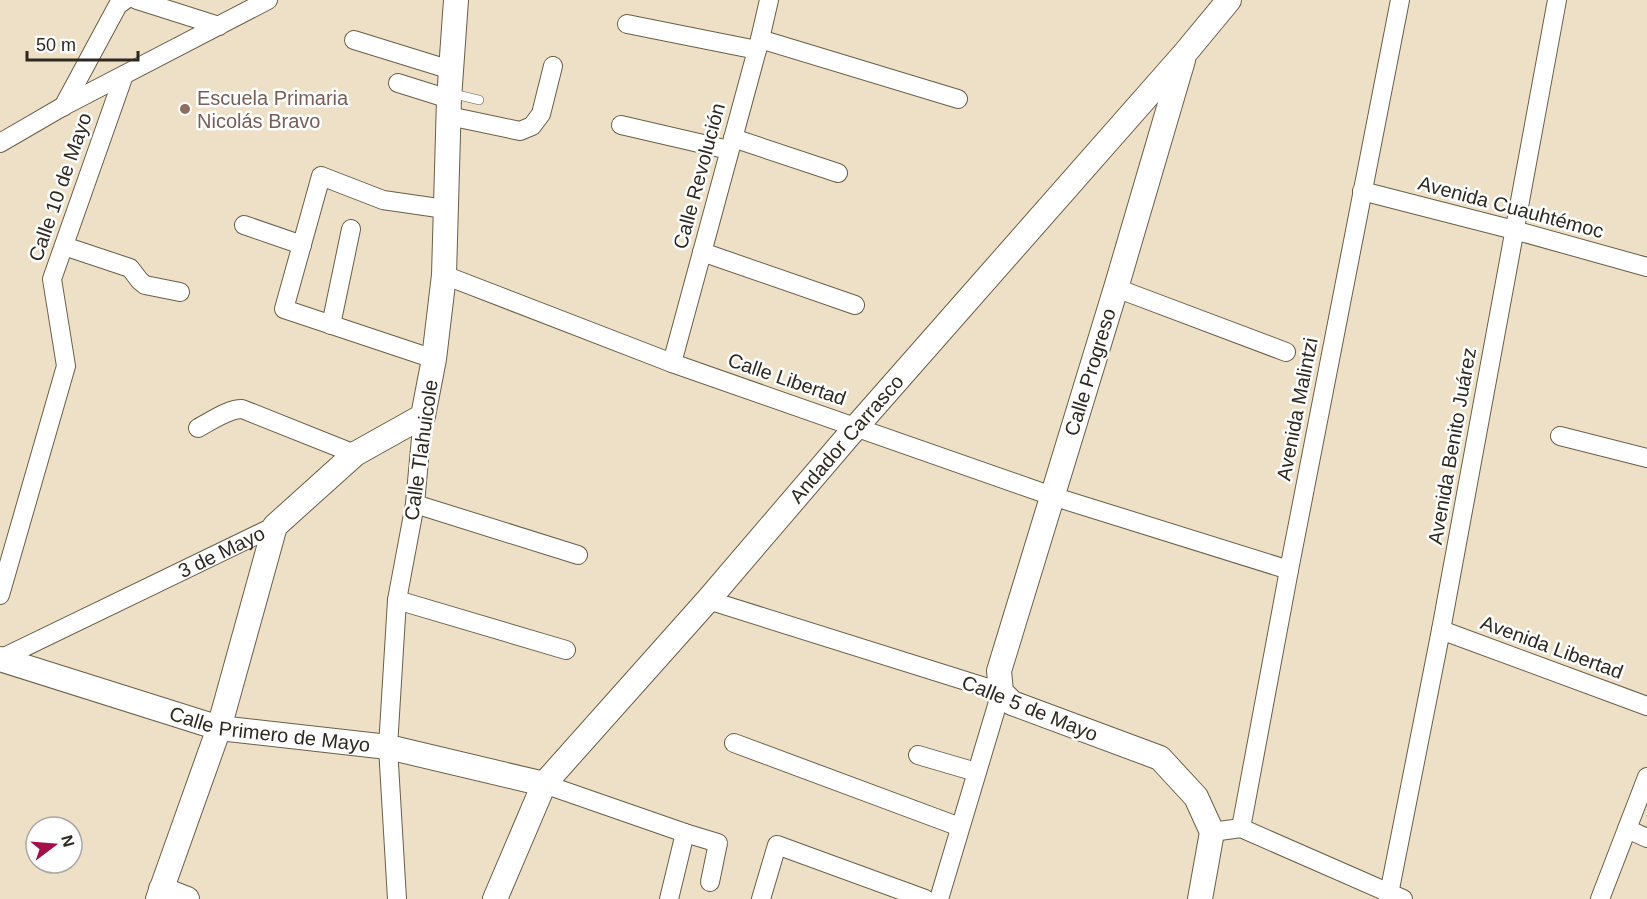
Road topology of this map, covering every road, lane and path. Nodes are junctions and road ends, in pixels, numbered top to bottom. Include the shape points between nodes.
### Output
1 (125, 0) edge
2 (137, 0) edge
3 (268, 0) edge
4 (456, 0) edge
5 (769, 0) edge
6 (1229, 0) edge
7 (1400, 0) edge
8 (1557, 0) edge
9 (627, 24) dead end
10 (219, 26) junction
11 (354, 40) dead end
12 (758, 44) junction
13 (1186, 52) junction
14 (553, 66) dead end
15 (124, 75) junction
16 (398, 83) dead end
17 (450, 94) junction
18 (958, 99) dead end
19 (479, 100) dead end
20 (62, 107) junction
21 (621, 125) dead end
22 (0, 143) edge
23 (731, 144) junction
24 (838, 173) dead end
25 (1362, 191) junction
26 (445, 209) junction
27 (244, 225) dead end
28 (351, 229) dead end
29 (1514, 230) junction
30 (302, 245) junction
31 (64, 246) junction
32 (702, 252) junction
33 (1647, 267) edge
34 (444, 275) junction
35 (1116, 288) junction
36 (180, 292) dead end
37 (855, 305) dead end
38 (331, 325) junction
39 (1286, 352) dead end
40 (434, 359) junction
41 (672, 363) junction
42 (423, 416) junction
43 (856, 427) junction
44 (198, 428) dead end
45 (1560, 436) dead end
46 (355, 454) junction
47 (1647, 458) edge
48 (1052, 495) junction
49 (415, 504) junction
50 (275, 526) junction
51 (578, 555) dead end
52 (1290, 570) junction
53 (0, 595) edge
54 (397, 600) junction
55 (708, 600) junction
56 (1440, 630) junction
57 (566, 650) dead end
58 (0, 659) edge
59 (1000, 692) junction
60 (1647, 706) edge
61 (219, 728) junction
62 (734, 743) dead end
63 (388, 747) junction
64 (918, 755) dead end
65 (976, 772) junction
66 (1647, 777) edge
67 (544, 784) junction
68 (960, 827) junction
69 (1241, 828) junction
70 (1627, 829) junction
71 (1212, 832) junction
72 (685, 833) junction
73 (1647, 838) edge
74 (710, 882) dead end
75 (160, 894) edge
76 (1394, 897) edge
77 (187, 899) edge
78 (397, 899) edge
79 (495, 899) edge
80 (669, 899) edge
81 (761, 899) edge
82 (925, 899) edge
83 (939, 899) edge
84 (1200, 899) edge
85 (1600, 899) edge

1 - 20 street via 118,5
2 - 10 street
3 - 10 street
4 - 17 street, Calle Tlahuicole
5 - 12 street, Calle Revolución
6 - 13 street, Andador Carrasco
7 - 25 street, Avenida Malintzi
8 - 29 street, Avenida Benito Juárez
9 - 12 street
10 - 15 street
11 - 17 street
12 - 18 street
12 - 23 street, Calle Revolución
13 - 35 street, Calle Progreso
13 - 43 street, Andador Carrasco
14 - 17 street via 541,114 532,126 520,131
15 - 20 street
15 - 31 street, Calle 10 de Mayo
16 - 17 street
17 - 19 lane
17 - 26 street, Calle Tlahuicole
20 - 22 street
21 - 23 street
23 - 24 street
23 - 32 street, Calle Revolución
25 - 29 street, Avenida Cuauhtémoc
25 - 52 street, Avenida Malintzi
26 - 30 street via 383,201 321,176
26 - 34 street, Calle Tlahuicole
27 - 30 street
28 - 38 street
29 - 33 street, Avenida Cuauhtémoc
29 - 56 street, Avenida Benito Juárez
30 - 38 street via 284,309
31 - 36 street via 130,267 145,285
31 - 53 street, Calle 10 de Mayo via 52,279 66,366
32 - 37 street
32 - 41 street, Calle Revolución
34 - 40 street, Calle Tlahuicole
34 - 41 street, Calle Libertad
35 - 39 street
35 - 48 street, Calle Progreso
38 - 40 street
40 - 42 street, Calle Tlahuicole
41 - 43 street, Calle Libertad
42 - 46 street, 3 de Mayo
42 - 49 street, Calle Tlahuicole
43 - 48 street, Calle Libertad
43 - 55 street, Andador Carrasco
44 - 46 street via 242,409
45 - 47 street
46 - 50 street, 3 de Mayo
48 - 52 street, Calle Libertad
48 - 59 street, Calle Progreso via 999,671
49 - 51 street
49 - 54 street, Calle Tlahuicole
50 - 58 street, 3 de Mayo
50 - 61 street
52 - 69 street, Avenida Malintzi
54 - 57 street
54 - 63 street, Calle Tlahuicole
55 - 59 street, Calle 5 de Mayo
55 - 67 street, Andador Carrasco
56 - 60 street, Avenida Libertad
56 - 76 street, Avenida Benito Juárez
58 - 61 street, Calle Primero de Mayo
59 - 65 street
59 - 71 street, Calle 5 de Mayo via 1012,704 1160,758 1196,797
61 - 63 street, Calle Primero de Mayo
61 - 75 street
62 - 68 street
63 - 67 street, Calle Primero de Mayo
63 - 78 street, Calle Tlahuicole
64 - 65 street
65 - 68 street
66 - 70 street
67 - 72 street
67 - 79 street, Andador Carrasco
68 - 83 street
69 - 71 street
69 - 76 street
70 - 73 street
70 - 85 street
71 - 84 street
72 - 74 street via 718,843
72 - 80 street
75 - 77 street
81 - 82 street via 777,844

